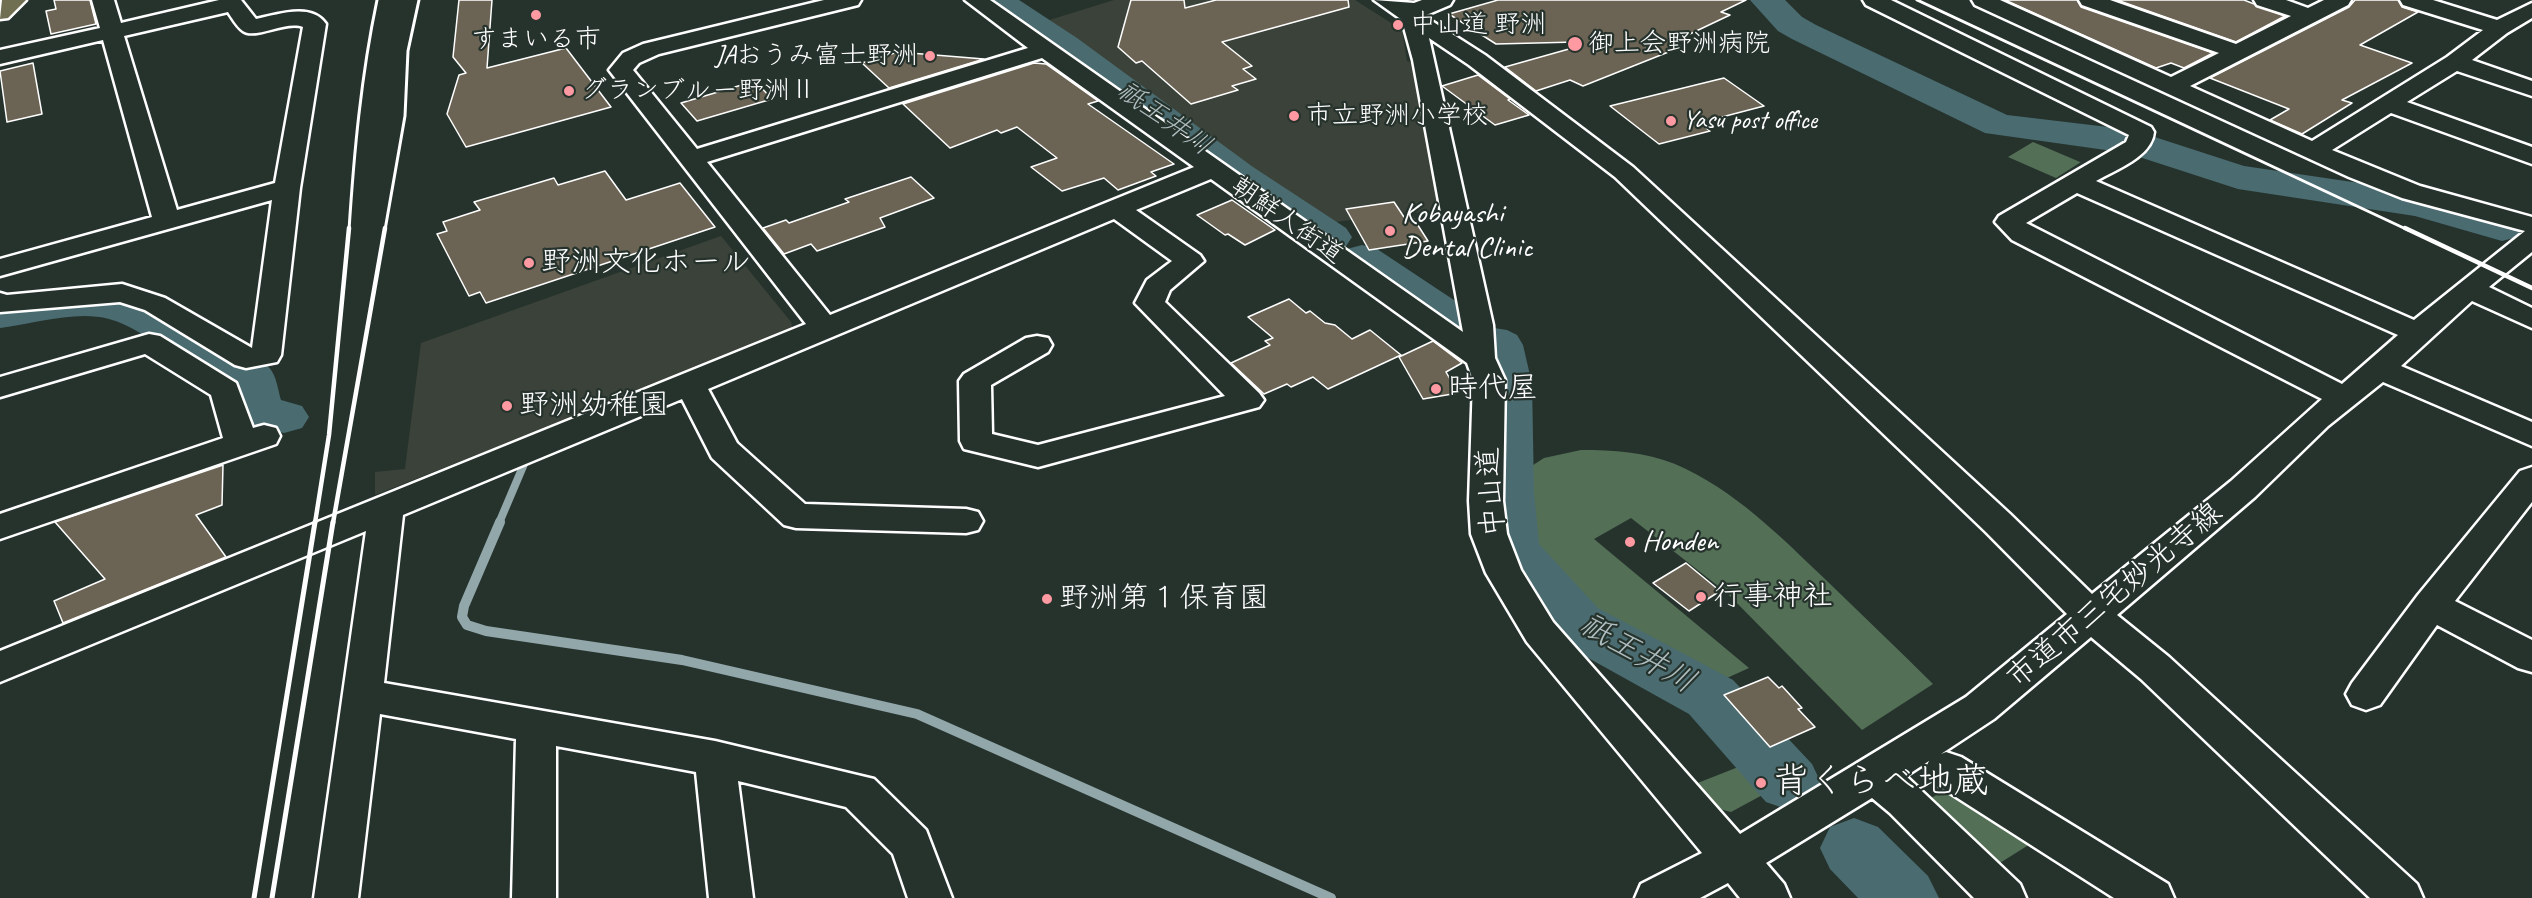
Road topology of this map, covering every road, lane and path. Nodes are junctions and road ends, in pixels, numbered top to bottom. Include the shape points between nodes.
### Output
1 (15, 0) edge
2 (103, 0) edge
3 (850, 0) edge
4 (976, 0) edge
5 (1385, 0) edge
6 (1442, 0) edge
7 (1874, 0) edge
8 (1983, 0) edge
9 (2090, 0) edge
10 (2265, 0) edge
11 (2340, 0) edge
12 (2411, 0) edge
13 (230, 3) edge
14 (297, 9) edge
15 (1410, 9) edge
16 (2532, 9) edge
17 (0, 13) edge
18 (2308, 15) junction
19 (2499, 28) junction
20 (112, 33) junction
21 (1047, 49) junction
22 (2237, 52) junction
23 (0, 57) edge
24 (2455, 63) junction
25 (2172, 86) junction
26 (2532, 89) edge
27 (2387, 103) junction
28 (2315, 150) junction
29 (2532, 156) edge
30 (690, 159) junction
31 (1212, 169) junction
32 (2075, 183) junction
33 (287, 188) junction
34 (1116, 208) junction
35 (166, 220) junction
36 (2532, 225) edge
37 (2532, 238) edge
38 (1, 261) edge
39 (2470, 289) junction
40 (0, 302) edge
41 (2532, 319) edge
42 (824, 327) junction
43 (2418, 333) junction
44 (1037, 345) dead end
45 (1480, 358) junction
46 (2380, 369) junction
47 (690, 385) junction
48 (0, 387) edge
49 (2345, 398) junction
50 (2532, 435) edge
51 (2532, 478) edge
52 (387, 507) junction
53 (966, 520) dead end
54 (0, 527) edge
55 (2431, 605) junction
56 (2092, 616) junction
57 (2532, 657) edge
58 (0, 667) edge
59 (2366, 694) dead end
60 (364, 695) junction
61 (536, 727) junction
62 (715, 758) junction
63 (1946, 768) dead end
64 (1875, 776) junction
65 (1732, 858) junction
66 (336, 898) edge
67 (534, 898) edge
68 (731, 898) edge
69 (930, 898) edge
70 (1657, 898) edge
71 (1768, 898) edge
72 (2004, 898) edge
73 (2152, 898) edge
74 (2401, 898) edge

1 - 17 main road
2 - 20 street
3 - 30 street via 651,49 631,58 621,70
4 - 21 street, 朝鮮人街道
5 - 15 street
6 - 15 street
7 - 32 street via 2142,132 2138,144
8 - 25 street
9 - 22 street
10 - 18 street
11 - 18 street
12 - 19 street
13 - 14 street via 251,27
13 - 20 street
14 - 33 street via 315,24
15 - 45 street, 中山道 via 1479,325
15 - 56 street via 1624,172
16 - 19 street
18 - 22 street
19 - 24 street
20 - 23 street
20 - 35 street
21 - 30 street
21 - 31 street, 朝鮮人街道
22 - 25 street
24 - 26 street
24 - 27 street
25 - 28 street
27 - 28 street
27 - 29 street
28 - 36 street via 2411,192
30 - 42 street
31 - 34 street
31 - 45 street, 朝鮮人街道
32 - 43 street
32 - 49 street via 2009,222 2022,234
33 - 35 street
33 - 40 street via 266,356 246,358 155,304 122,293
34 - 42 street
34 - 44 street via 1190,261 1156,286 1149,303 1248,400 1038,456 976,441 975,381
35 - 38 street
37 - 39 street, 市道市三宅妙光寺線
39 - 41 street
39 - 43 street, 市道市三宅妙光寺線
42 - 47 street
43 - 46 street, 市道市三宅妙光寺線
45 - 65 street, 中山道 via 1489,380 1486,501 1490,534 1504,573 1540,632
46 - 49 street, 市道市三宅妙光寺線
46 - 50 street
47 - 52 street
47 - 53 street via 724,450 796,516
48 - 54 street via 149,343 225,390 253,439
49 - 56 street, 市道市三宅妙光寺線
51 - 55 street
52 - 58 street
52 - 60 street
55 - 57 street
55 - 59 street
56 - 64 street, 市道市三宅妙光寺線 via 1980,708
56 - 74 street via 2155,668
60 - 61 street
60 - 66 street
61 - 62 street
61 - 67 street
62 - 68 street
62 - 69 street via 859,792 911,843
63 - 73 street
64 - 65 street, 市道市三宅妙光寺線
64 - 72 street via 1905,800
65 - 70 street, 市道市三宅妙光寺線
65 - 71 street, 中山道

